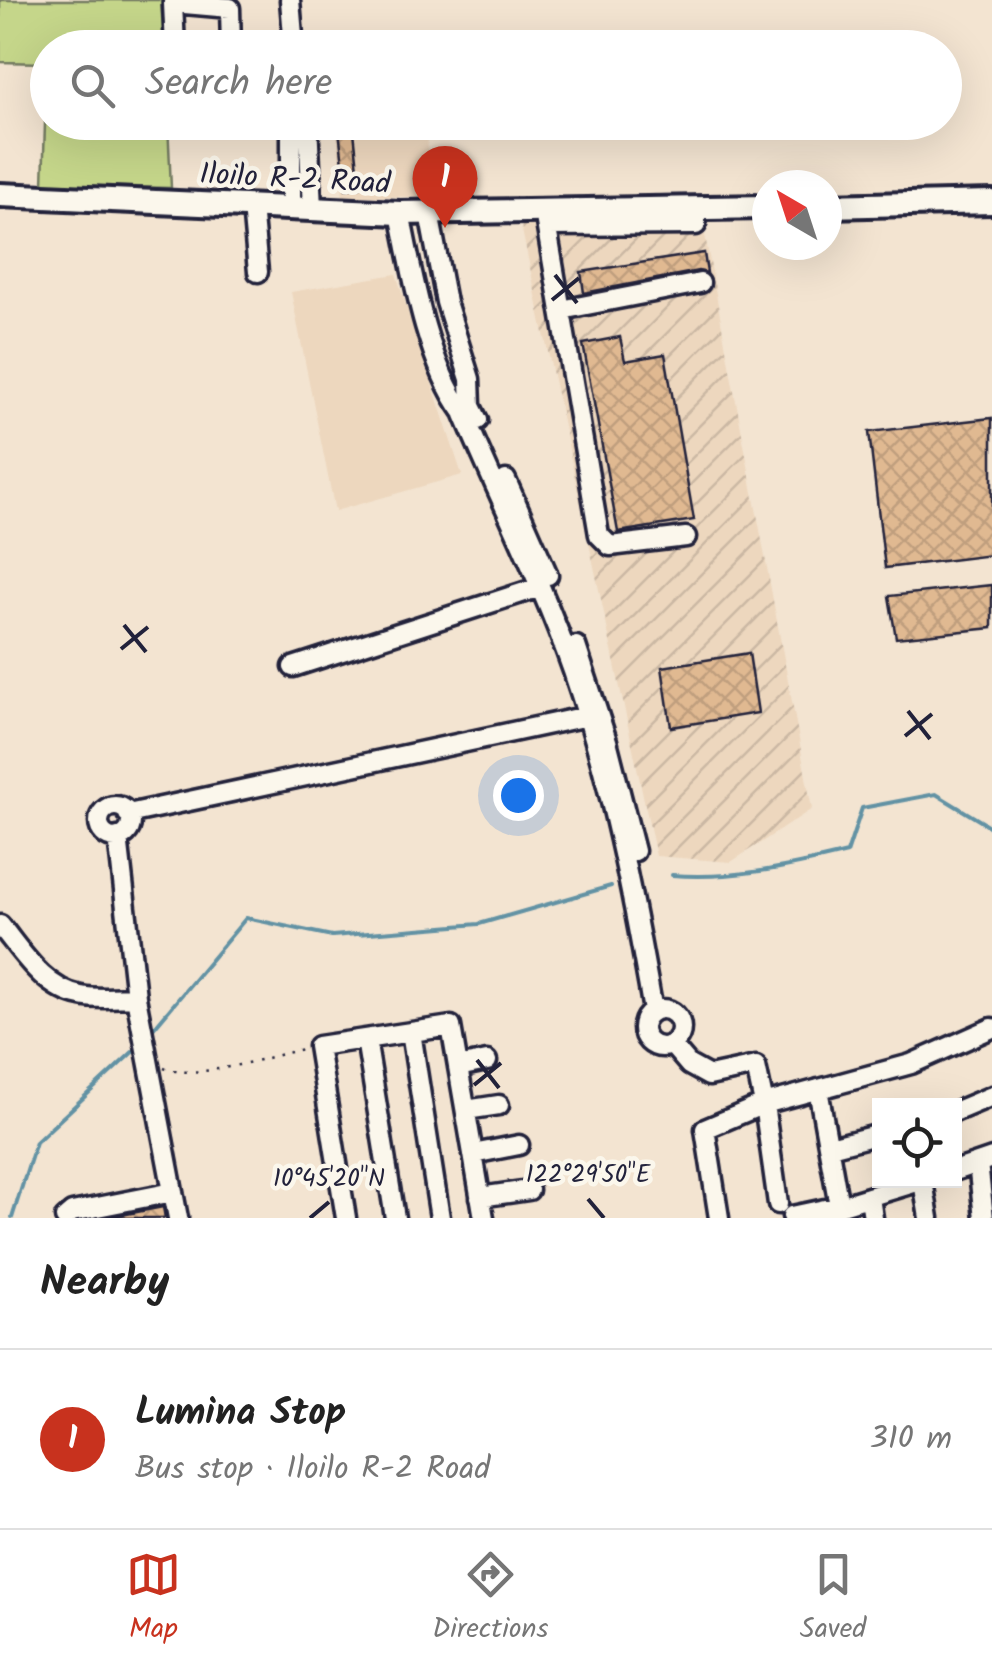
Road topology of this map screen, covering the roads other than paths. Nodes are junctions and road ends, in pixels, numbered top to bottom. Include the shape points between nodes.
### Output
1 (290, 0) edge
2 (175, 30) edge
3 (231, 30) edge
4 (292, 30) edge
5 (294, 140) edge
6 (307, 140) edge
7 (0, 194) edge
8 (992, 202) edge
9 (252, 206) junction
10 (842, 206) edge
11 (752, 207) edge
12 (302, 208) junction
13 (400, 213) junction
14 (429, 213) junction
15 (545, 219) junction
16 (438, 254) junction
17 (409, 260) junction
18 (258, 272) dead end
19 (700, 283) dead end
20 (446, 302) junction
21 (422, 308) junction
22 (561, 310) junction
23 (470, 379) junction
24 (446, 386) junction
25 (487, 455) junction
26 (686, 537) dead end
27 (547, 593) junction
28 (293, 667) dead end
29 (593, 715) junction
30 (128, 814) junction
31 (118, 838) junction
32 (0, 925) edge
33 (136, 997) junction
34 (659, 1010) junction
35 (992, 1028) edge
36 (411, 1032) junction
37 (366, 1039) junction
38 (672, 1045) junction
39 (488, 1061) dead end
40 (458, 1067) junction
41 (818, 1089) junction
42 (992, 1096) edge
43 (499, 1104) dead end
44 (764, 1104) junction
45 (962, 1109) edge
46 (466, 1110) junction
47 (872, 1136) edge
48 (519, 1145) dead end
49 (830, 1148) junction
50 (473, 1154) junction
51 (985, 1161) edge
52 (900, 1188) edge
53 (925, 1188) edge
54 (529, 1190) dead end
55 (173, 1192) junction
56 (480, 1197) junction
57 (870, 1197) junction
58 (839, 1206) junction
59 (788, 1213) edge
60 (65, 1218) edge
61 (178, 1218) edge
62 (346, 1218) edge
63 (395, 1218) edge
64 (440, 1218) edge
65 (484, 1218) edge
66 (719, 1218) edge
67 (764, 1218) edge
68 (873, 1218) edge
69 (928, 1218) edge
70 (984, 1218) edge

1 - 4 street
2 - 3 street via 173,3 230,8
5 - 12 street
6 - 12 street
7 - 9 main road, Iloilo R-2 Road
8 - 10 main road
9 - 12 main road, Iloilo R-2 Road
9 - 18 street
11 - 15 main road, Iloilo R-2 Road
12 - 13 main road, Iloilo R-2 Road
13 - 14 main road, Iloilo R-2 Road
13 - 17 street
14 - 15 main road, Iloilo R-2 Road
14 - 16 street
15 - 22 street
16 - 17 street via 425,263
16 - 20 street
17 - 21 street
19 - 22 street
20 - 21 street
20 - 23 street
21 - 24 street
22 - 26 street via 599,535 610,546
23 - 24 street
23 - 25 street
24 - 25 street
25 - 27 street
27 - 28 street
27 - 29 street
29 - 30 street
29 - 34 street via 622,817
30 - 31 street via 128,830
30 - 31 street via 113,807 102,814 102,831
31 - 33 street
32 - 33 street via 44,978 66,991
33 - 55 street
34 - 38 street via 680,1021
34 - 38 street via 644,1020 645,1038 654,1046
35 - 41 street via 911,1064
36 - 37 street
36 - 40 street via 452,1026
36 - 64 street
37 - 62 street via 318,1046
37 - 63 street
38 - 44 street via 709,1076 756,1066
39 - 40 street
40 - 46 street
41 - 44 street
41 - 49 street
42 - 45 street
43 - 46 street
44 - 59 street
44 - 66 street via 705,1130
46 - 50 street
47 - 49 street
48 - 50 street
49 - 58 street
50 - 56 street
51 - 70 street
52 - 57 street
53 - 69 street
54 - 56 street
55 - 60 street
55 - 61 street
56 - 65 street
57 - 58 street
57 - 68 street
58 - 59 street
59 - 67 street via 769,1207

